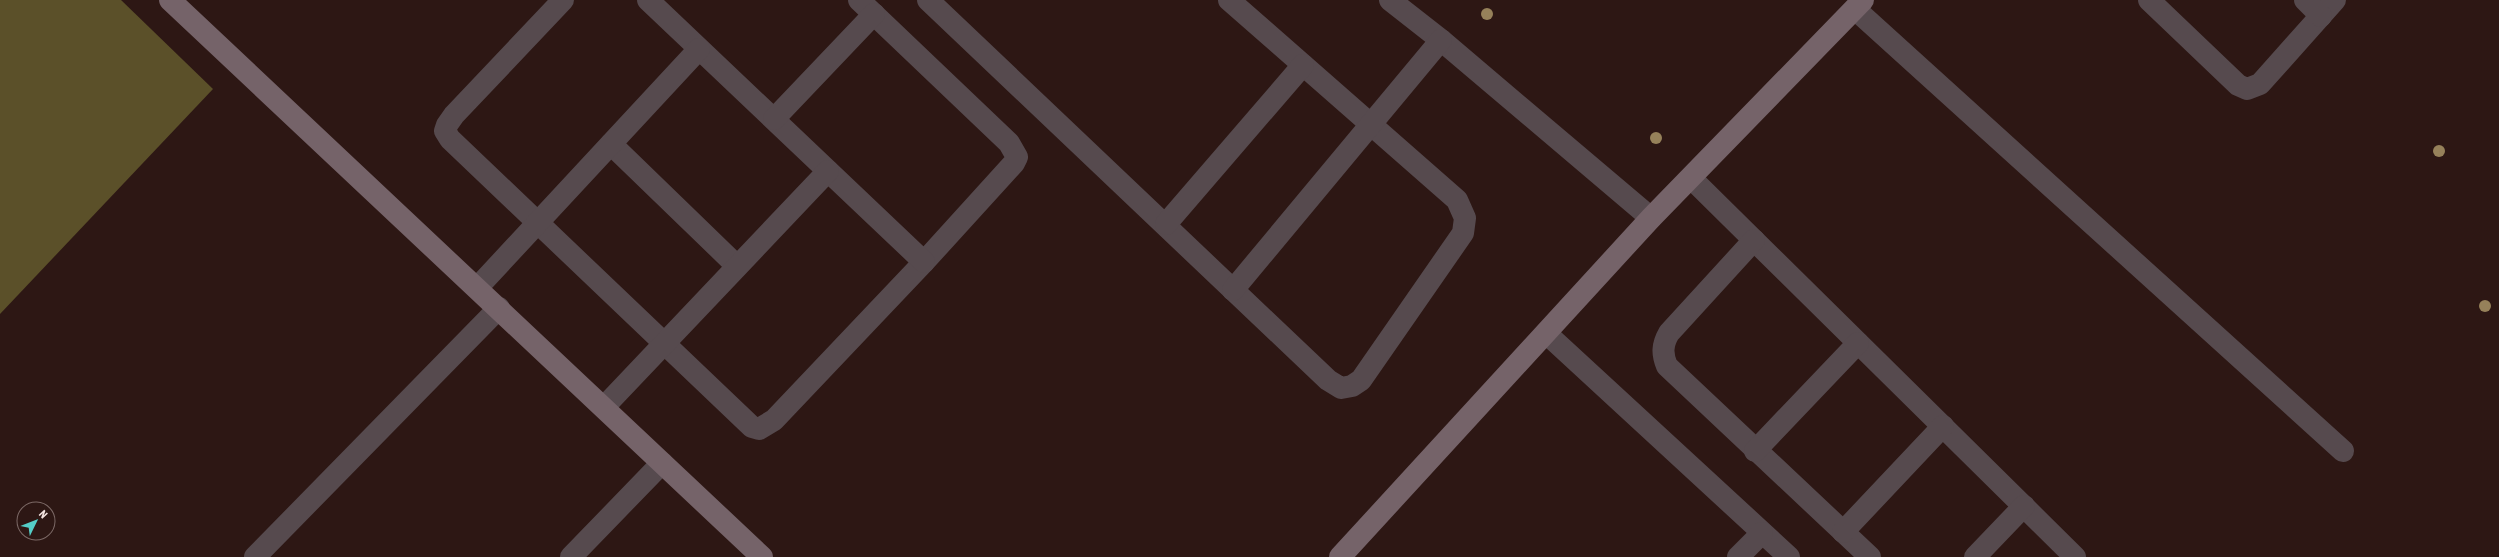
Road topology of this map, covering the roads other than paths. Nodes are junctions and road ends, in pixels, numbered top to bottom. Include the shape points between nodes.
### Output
1 (170, 0) edge
2 (563, 0) edge
3 (648, 0) edge
4 (928, 0) edge
5 (1229, 0) edge
6 (1390, 0) edge
7 (2148, 0) edge
8 (2305, 0) edge
9 (1859, 4) edge
10 (866, 7) edge
11 (2328, 8) edge
12 (1442, 40) junction
13 (699, 49) junction
14 (1303, 65) junction
15 (774, 119) junction
16 (1371, 126) junction
17 (611, 144) junction
18 (828, 171) junction
19 (1690, 178) junction
20 (1651, 218) junction
21 (537, 223) junction
22 (1166, 224) junction
23 (1754, 240) junction
24 (924, 262) junction
25 (737, 266) junction
26 (477, 288) junction
27 (1233, 290) junction
28 (499, 308) junction
29 (1546, 334) junction
30 (664, 342) junction
31 (1858, 342) junction
32 (604, 406) junction
33 (1942, 426) junction
34 (1755, 450) junction
35 (2343, 451) dead end
36 (662, 463) junction
37 (2024, 506) junction
38 (1843, 532) junction
39 (1762, 533) junction
40 (255, 557) edge
41 (571, 557) edge
42 (762, 557) edge
43 (1340, 557) edge
44 (1738, 557) edge
45 (1789, 557) edge
46 (1870, 557) edge
47 (1975, 557) edge
48 (2075, 557) edge

1 - 26 street
2 - 21 street via 454,115 446,125 445,131 450,139
3 - 13 street
4 - 22 street
5 - 14 street
6 - 12 street
7 - 11 street via 2238,85 2247,89 2260,84
8 - 11 street
9 - 19 street
9 - 35 street
10 - 15 street
10 - 24 street via 1009,143 1017,157
12 - 16 street
12 - 20 street
13 - 15 street
13 - 17 street
14 - 16 street
14 - 22 street
15 - 18 street
16 - 27 street
16 - 27 street via 1457,200 1465,218 1463,232 1361,380 1352,386 1341,388 1328,380
17 - 21 street
17 - 25 street
18 - 24 street
18 - 25 street
19 - 20 street
19 - 23 street
20 - 29 street
21 - 26 street
21 - 30 street
22 - 27 street
23 - 31 street
23 - 34 street via 1668,334 1662,351 1667,366
24 - 30 street via 774,420 759,429 752,427
25 - 30 street
26 - 28 street
28 - 32 street
28 - 40 street
29 - 39 street
29 - 43 street
30 - 32 street
31 - 33 street
31 - 34 street
32 - 36 street
33 - 37 street
33 - 38 street
34 - 38 street
36 - 41 street
36 - 42 street
37 - 47 street
37 - 48 street
38 - 46 street
39 - 44 street
39 - 45 street

